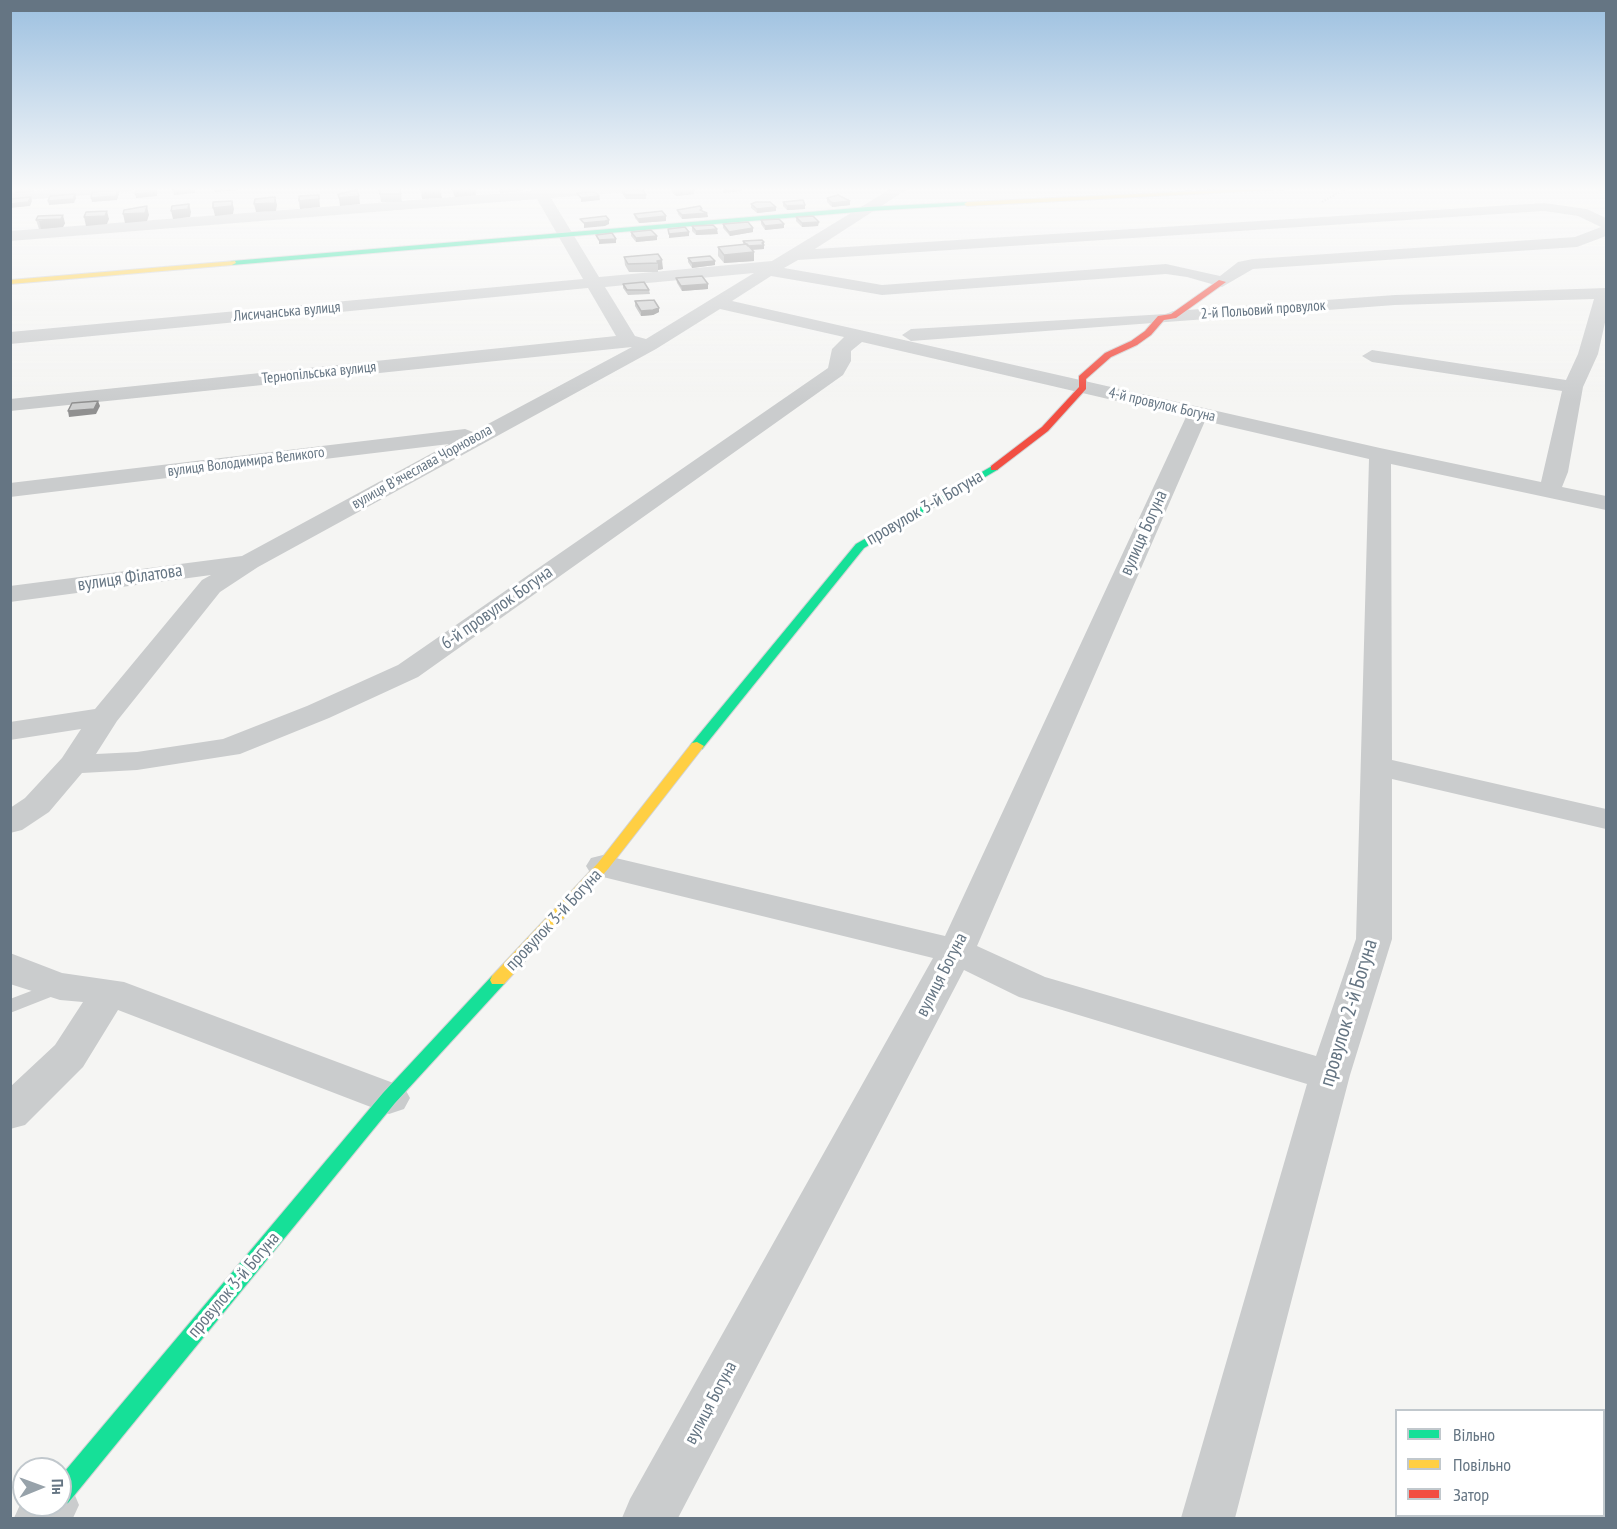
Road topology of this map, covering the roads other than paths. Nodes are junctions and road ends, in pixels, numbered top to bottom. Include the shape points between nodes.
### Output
1 (271, 259) edge
2 (580, 259) edge
3 (788, 259) edge
4 (836, 259) edge
5 (1314, 259) edge
6 (781, 264) junction
7 (10, 282) edge
8 (1222, 282) junction
9 (594, 283) junction
10 (1605, 293) edge
11 (718, 303) junction
12 (1167, 317) junction
13 (866, 335) junction
14 (10, 338) edge
15 (639, 342) junction
16 (1372, 356) dead end
17 (1083, 387) junction
18 (1573, 387) junction
19 (10, 405) edge
20 (1198, 414) junction
21 (482, 434) junction
22 (1380, 455) junction
23 (10, 490) edge
24 (1549, 491) junction
25 (1606, 503) edge
26 (249, 562) junction
27 (10, 594) edge
28 (105, 716) junction
29 (10, 731) edge
30 (73, 765) junction
31 (1378, 766) junction
32 (1606, 819) edge
33 (10, 823) edge
34 (603, 866) junction
35 (956, 951) junction
36 (10, 966) edge
37 (60, 986) junction
38 (110, 992) junction
39 (10, 1006) edge
40 (1330, 1075) junction
41 (389, 1098) junction
42 (10, 1113) edge
43 (72, 1481) edge
44 (649, 1518) edge
45 (1208, 1518) edge

1 - 7 street
2 - 9 street
3 - 6 street, вулиця Вʼячеслава Чорновола
4 - 6 street
5 - 8 street via 1244,266
6 - 8 street via 882,290 1166,269
6 - 9 street, Лисичанська вулиця
6 - 11 street, вулиця Вʼячеслава Чорновола
8 - 12 street
9 - 14 street, Лисичанська вулиця
9 - 15 street
10 - 12 street, 2-й Польовий провулок via 1404,300
10 - 18 street via 1588,354
11 - 13 street, 4-й провулок Богуна
11 - 15 street, вулиця Вʼячеслава Чорновола
12 - 13 street, 2-й Польовий провулок
12 - 17 street, провулок 3-й Богуна via 1148,333 1108,355 1082,378
13 - 17 street, 4-й провулок Богуна
13 - 30 street, 6-й провулок Богуна via 842,349 836,370 408,671 229,747 137,761
15 - 19 street, Тернопільська вулиця
15 - 21 street, вулиця Вʼячеслава Чорновола
16 - 18 street
17 - 20 street, 4-й провулок Богуна
17 - 34 street, провулок 3-й Богуна via 1045,429 993,468 861,546
18 - 24 street via 1557,472
20 - 22 street, 4-й провулок Богуна
20 - 35 street, вулиця Богуна
21 - 23 street, вулиця Володимира Великого
21 - 26 street, вулиця Вʼячеслава Чорновола
22 - 24 street, 4-й провулок Богуна
22 - 31 street, провулок 2-й Богуна
24 - 25 street, 4-й провулок Богуна
26 - 27 street, вулиця Філатова
26 - 28 street, вулиця Вʼячеслава Чорновола via 211,586
28 - 29 street
28 - 30 street, вулиця Вʼячеслава Чорновола
30 - 33 street, вулиця Вʼячеслава Чорновола via 37,805
31 - 32 street
31 - 40 street, провулок 2-й Богуна via 1374,939
34 - 35 street
34 - 41 street, провулок 3-й Богуна
35 - 40 street via 1032,987
35 - 44 street, вулиця Богуна
36 - 37 street
37 - 38 street
37 - 39 lane
38 - 41 street
38 - 42 street via 69,1056
40 - 45 street, провулок 2-й Богуна
41 - 43 street, провулок 3-й Богуна

